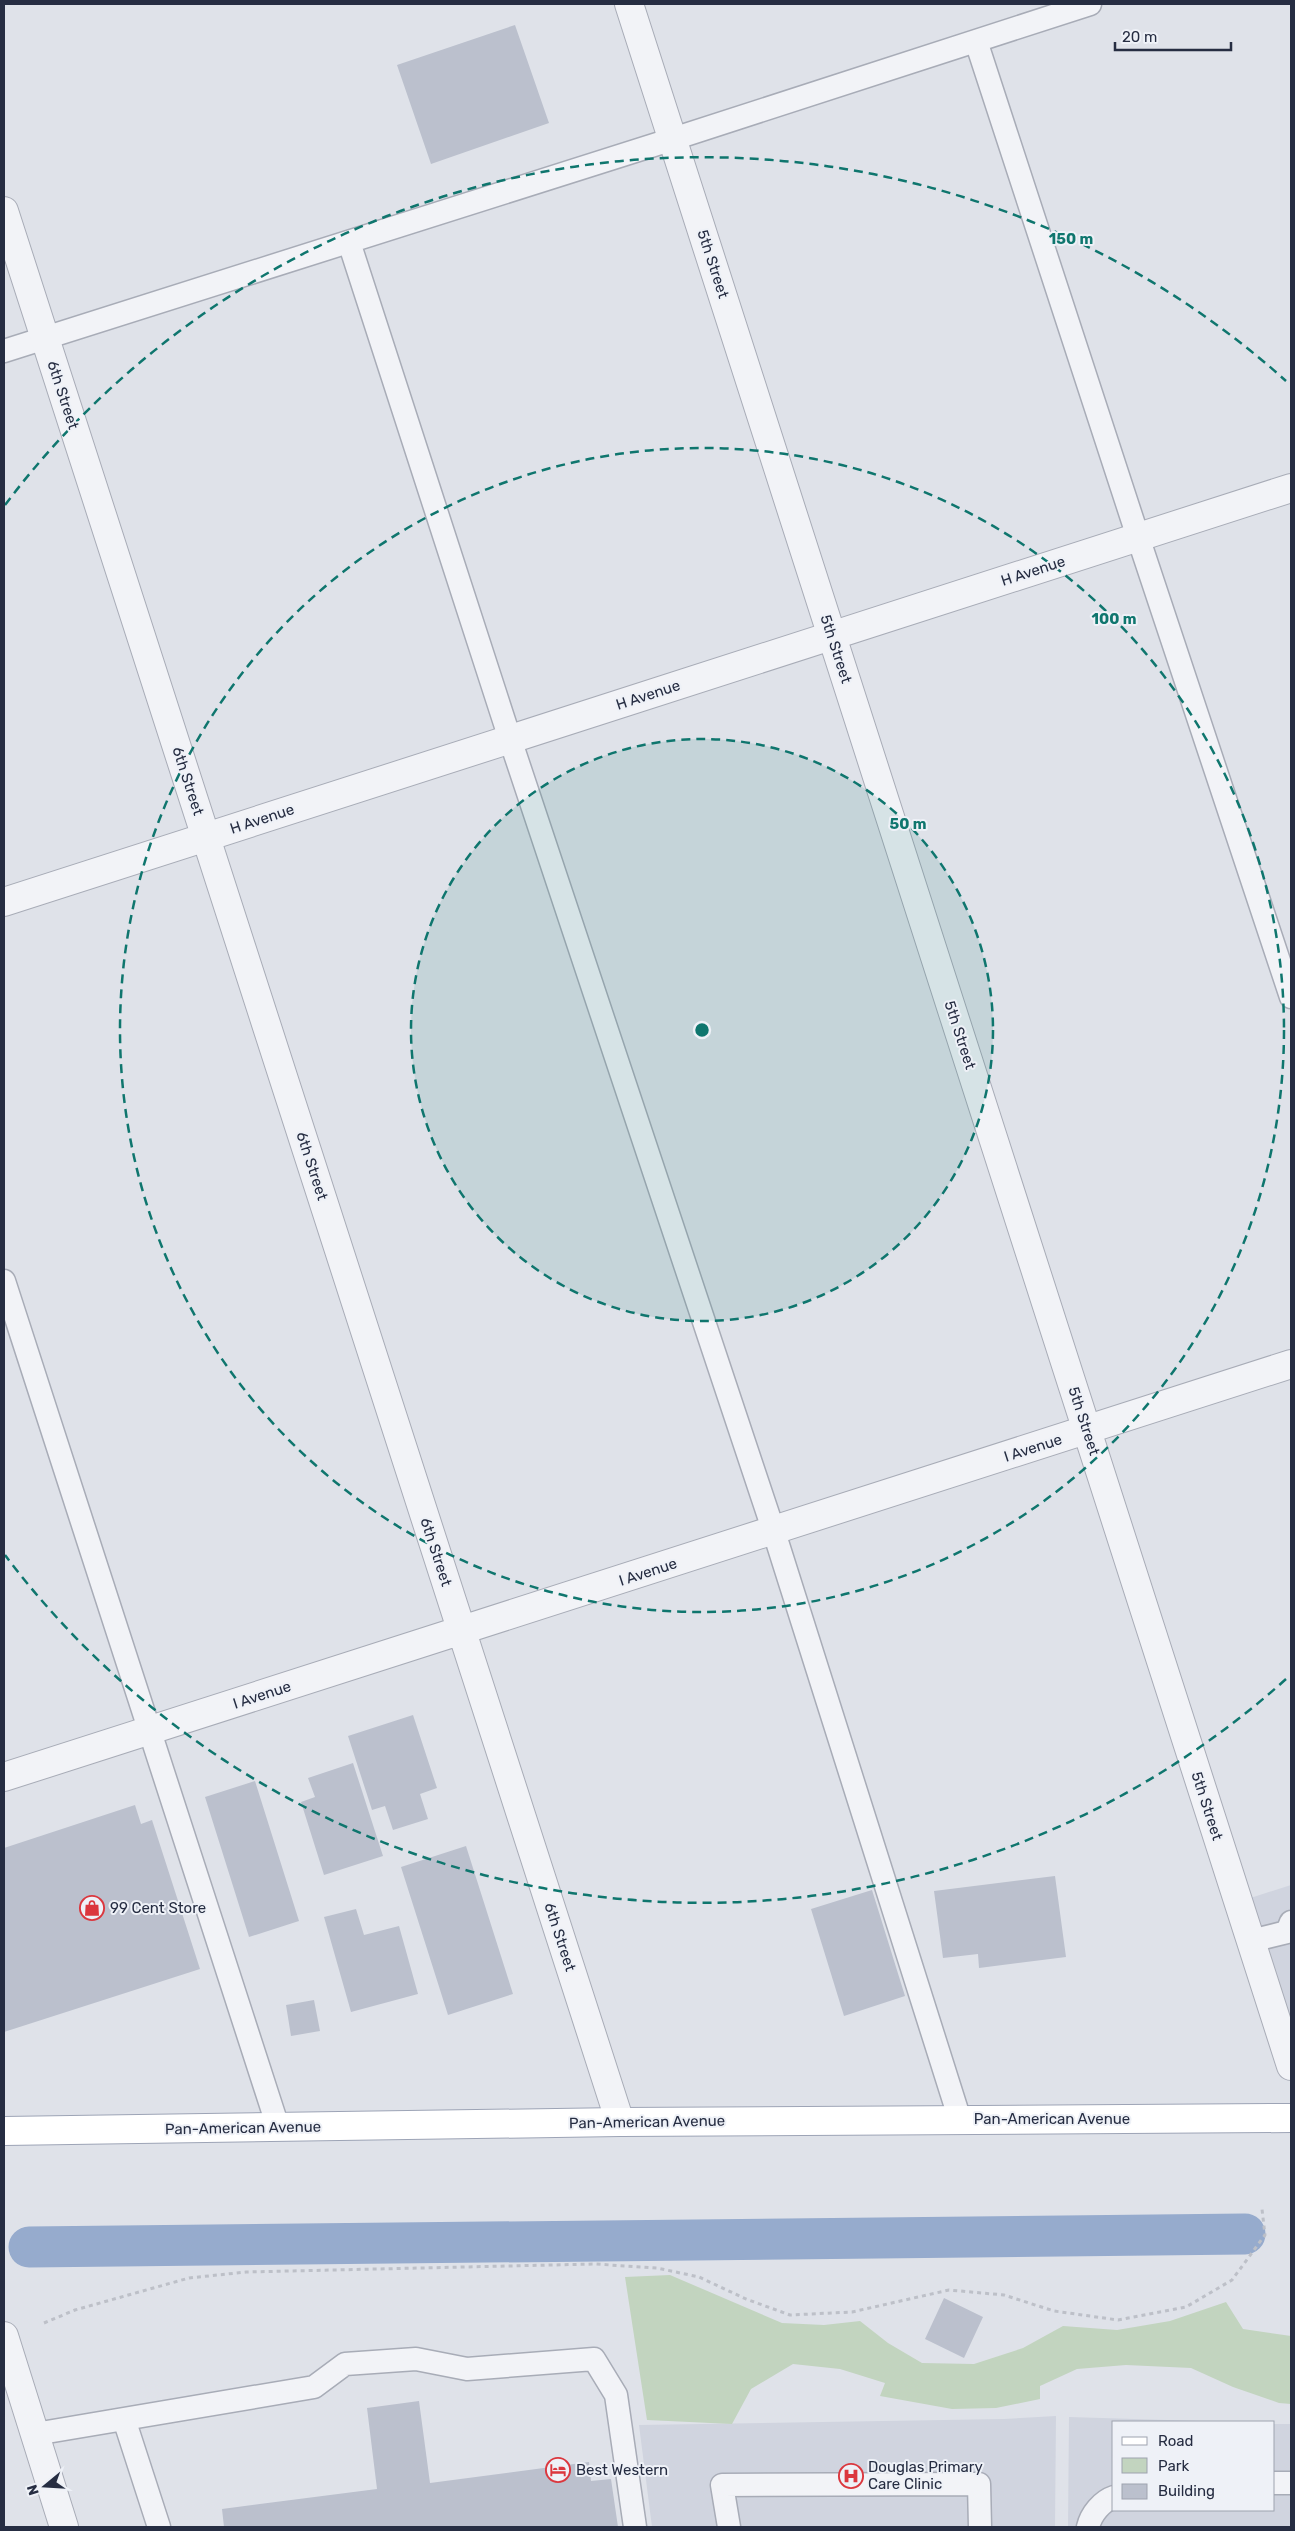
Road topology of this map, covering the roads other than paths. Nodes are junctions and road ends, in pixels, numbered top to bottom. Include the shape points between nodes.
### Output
1 (629, 4) edge
2 (1090, 4) edge
3 (976, 40) junction
4 (673, 139) junction
5 (4, 210) edge
6 (349, 242) junction
7 (45, 337) junction
8 (4, 351) edge
9 (1291, 488) edge
10 (1138, 537) junction
11 (832, 636) junction
12 (510, 739) junction
13 (206, 837) junction
14 (4, 902) edge
15 (1291, 997) edge
16 (4, 1281) edge
17 (1291, 1364) edge
18 (1087, 1430) junction
19 (774, 1532) junction
20 (462, 1632) junction
21 (151, 1730) junction
22 (4, 1777) edge
23 (1290, 1930) edge
24 (1251, 1941) junction
25 (1291, 2066) edge
26 (1291, 2118) edge
27 (960, 2120) junction
28 (620, 2122) junction
29 (278, 2127) junction
30 (4, 2132) edge
31 (4, 2336) edge
32 (124, 2419) junction
33 (35, 2434) junction
34 (1275, 2482) edge
35 (1291, 2483) edge
36 (1112, 2498) edge
37 (64, 2527) edge
38 (159, 2527) edge
39 (635, 2527) edge
40 (729, 2527) edge
41 (980, 2527) edge
42 (1088, 2527) edge

1 - 4 street, 5th Street
2 - 3 lane
3 - 4 lane
3 - 10 lane
4 - 6 lane
4 - 11 street, 5th Street
5 - 7 street, 6th Street
6 - 7 lane
6 - 12 lane
7 - 8 lane
7 - 13 street, 6th Street
9 - 10 street, H Avenue
10 - 11 street, H Avenue
10 - 15 lane
11 - 12 street, H Avenue
11 - 18 street, 5th Street
12 - 13 street, H Avenue
12 - 19 lane
13 - 14 street, H Avenue
13 - 20 street, 6th Street
16 - 21 lane
17 - 18 street, I Avenue
18 - 19 street, I Avenue
18 - 24 street, 5th Street
19 - 20 street, I Avenue
19 - 27 lane
20 - 21 street, I Avenue
20 - 28 street, 6th Street
21 - 22 street, I Avenue
21 - 29 lane
23 - 24 lane
24 - 25 street, 5th Street
26 - 27 main road, Pan-American Avenue
27 - 28 main road, Pan-American Avenue
28 - 29 main road, Pan-American Avenue
29 - 30 main road, Pan-American Avenue
31 - 33 street
32 - 33 lane
32 - 38 lane
32 - 39 lane via 314,2387 345,2364 416,2359 467,2369 594,2359 616,2395
33 - 37 street
34 - 35 lane
36 - 42 lane via 1104,2500
40 - 41 lane via 722,2485 979,2484

